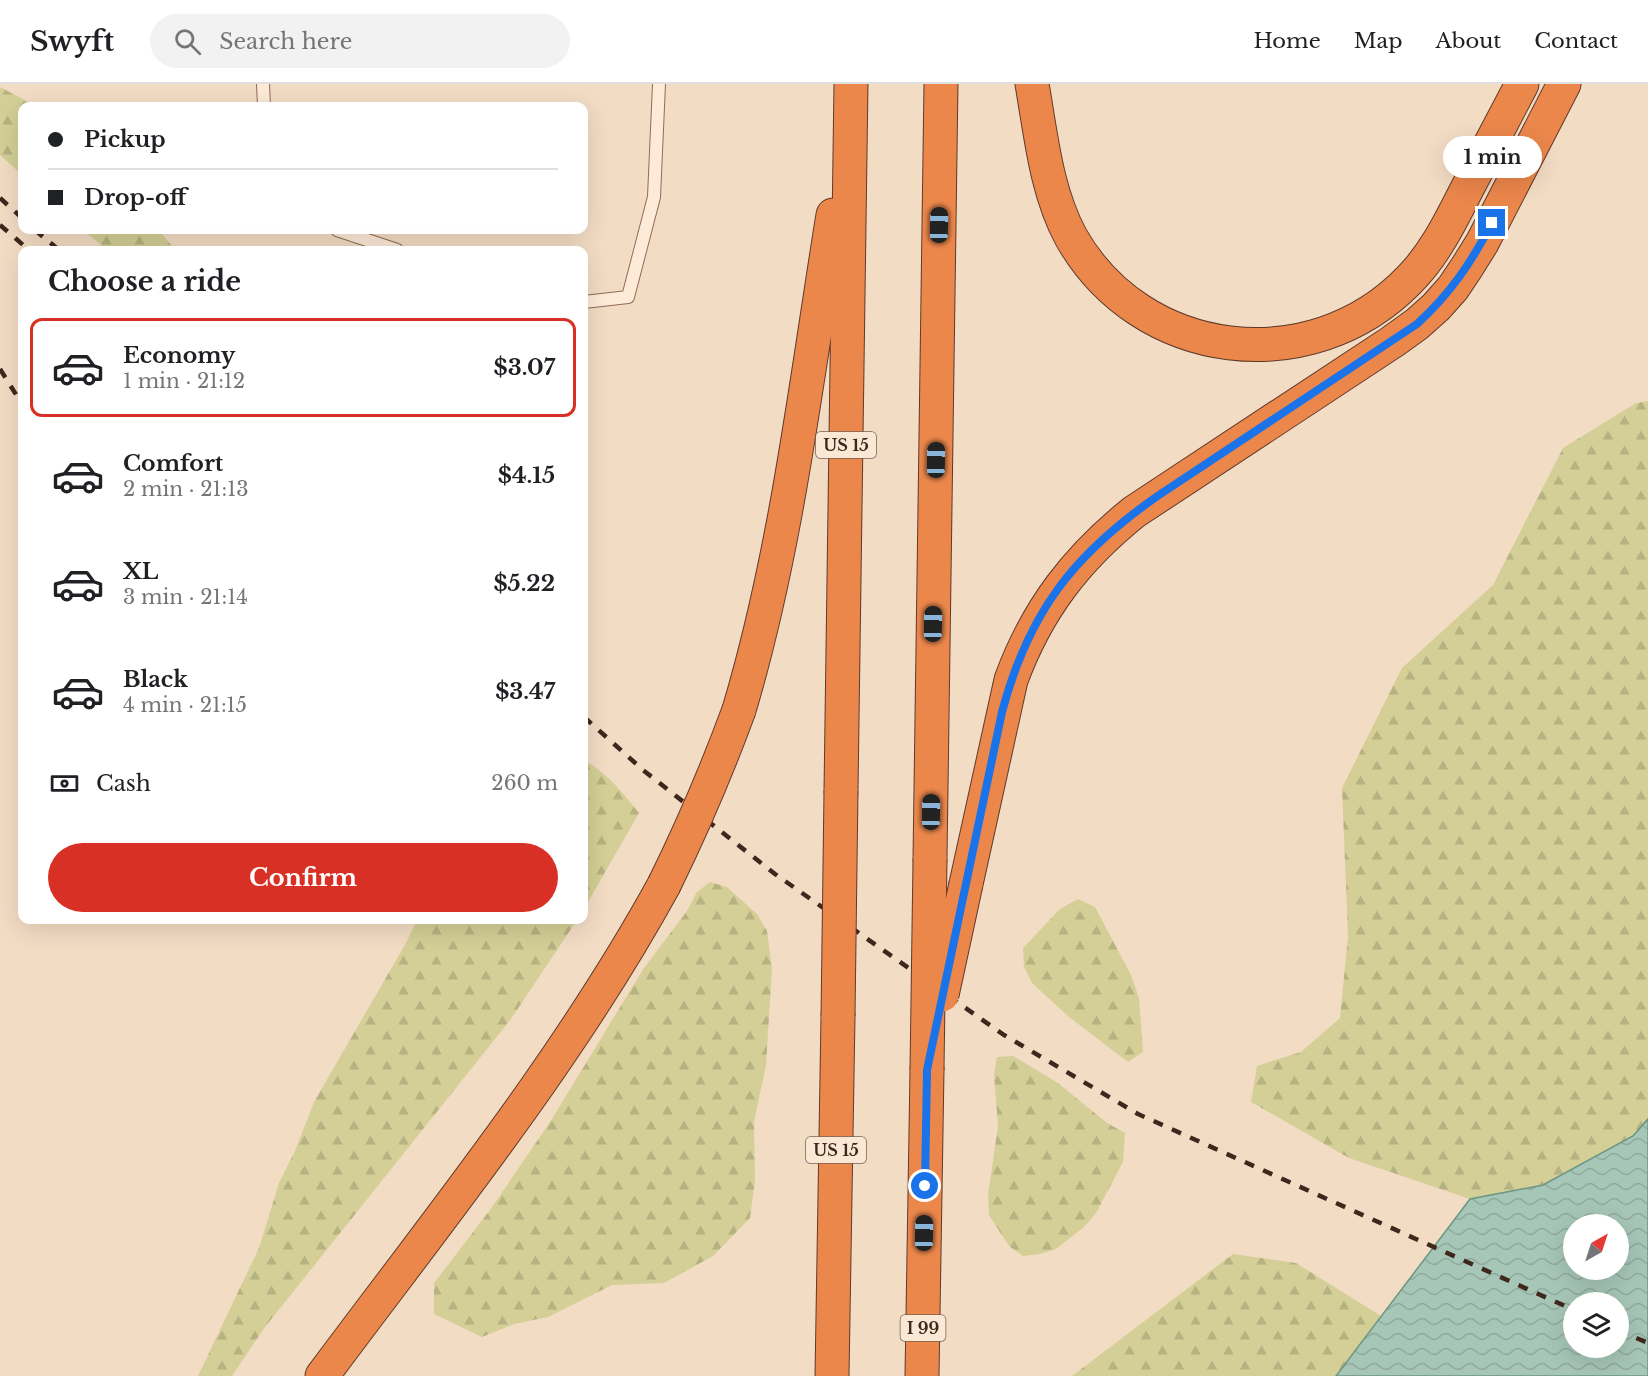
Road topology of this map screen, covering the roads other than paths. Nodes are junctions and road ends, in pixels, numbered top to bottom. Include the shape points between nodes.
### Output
1 (262, 84) edge
2 (659, 84) edge
3 (941, 84) edge
4 (1032, 84) edge
5 (1522, 84) edge
6 (1564, 84) edge
7 (851, 91) edge
8 (264, 102) edge
9 (349, 234) edge
10 (385, 246) edge
11 (588, 302) edge
12 (927, 1070) junction
13 (322, 1376) edge
14 (832, 1376) edge
15 (922, 1376) edge

1 - 8 lane
2 - 11 lane via 654,197 628,297
3 - 12 highway, I 99, bridge
4 - 5 highway via 1056,199 1071,237 1099,275 1131,304 1173,328 1213,341 1249,345 1301,341 1325,334 1371,312 1409,280 1448,225
6 - 12 highway, bridge via 1482,243 1436,307 1392,342 1134,512 1109,532 1067,577 1033,626 1011,680
7 - 13 highway, bridge via 784,519 756,652 717,769 692,828 631,945 557,1059
7 - 14 highway, US 15, bridge
9 - 10 lane
12 - 15 highway, I 99

